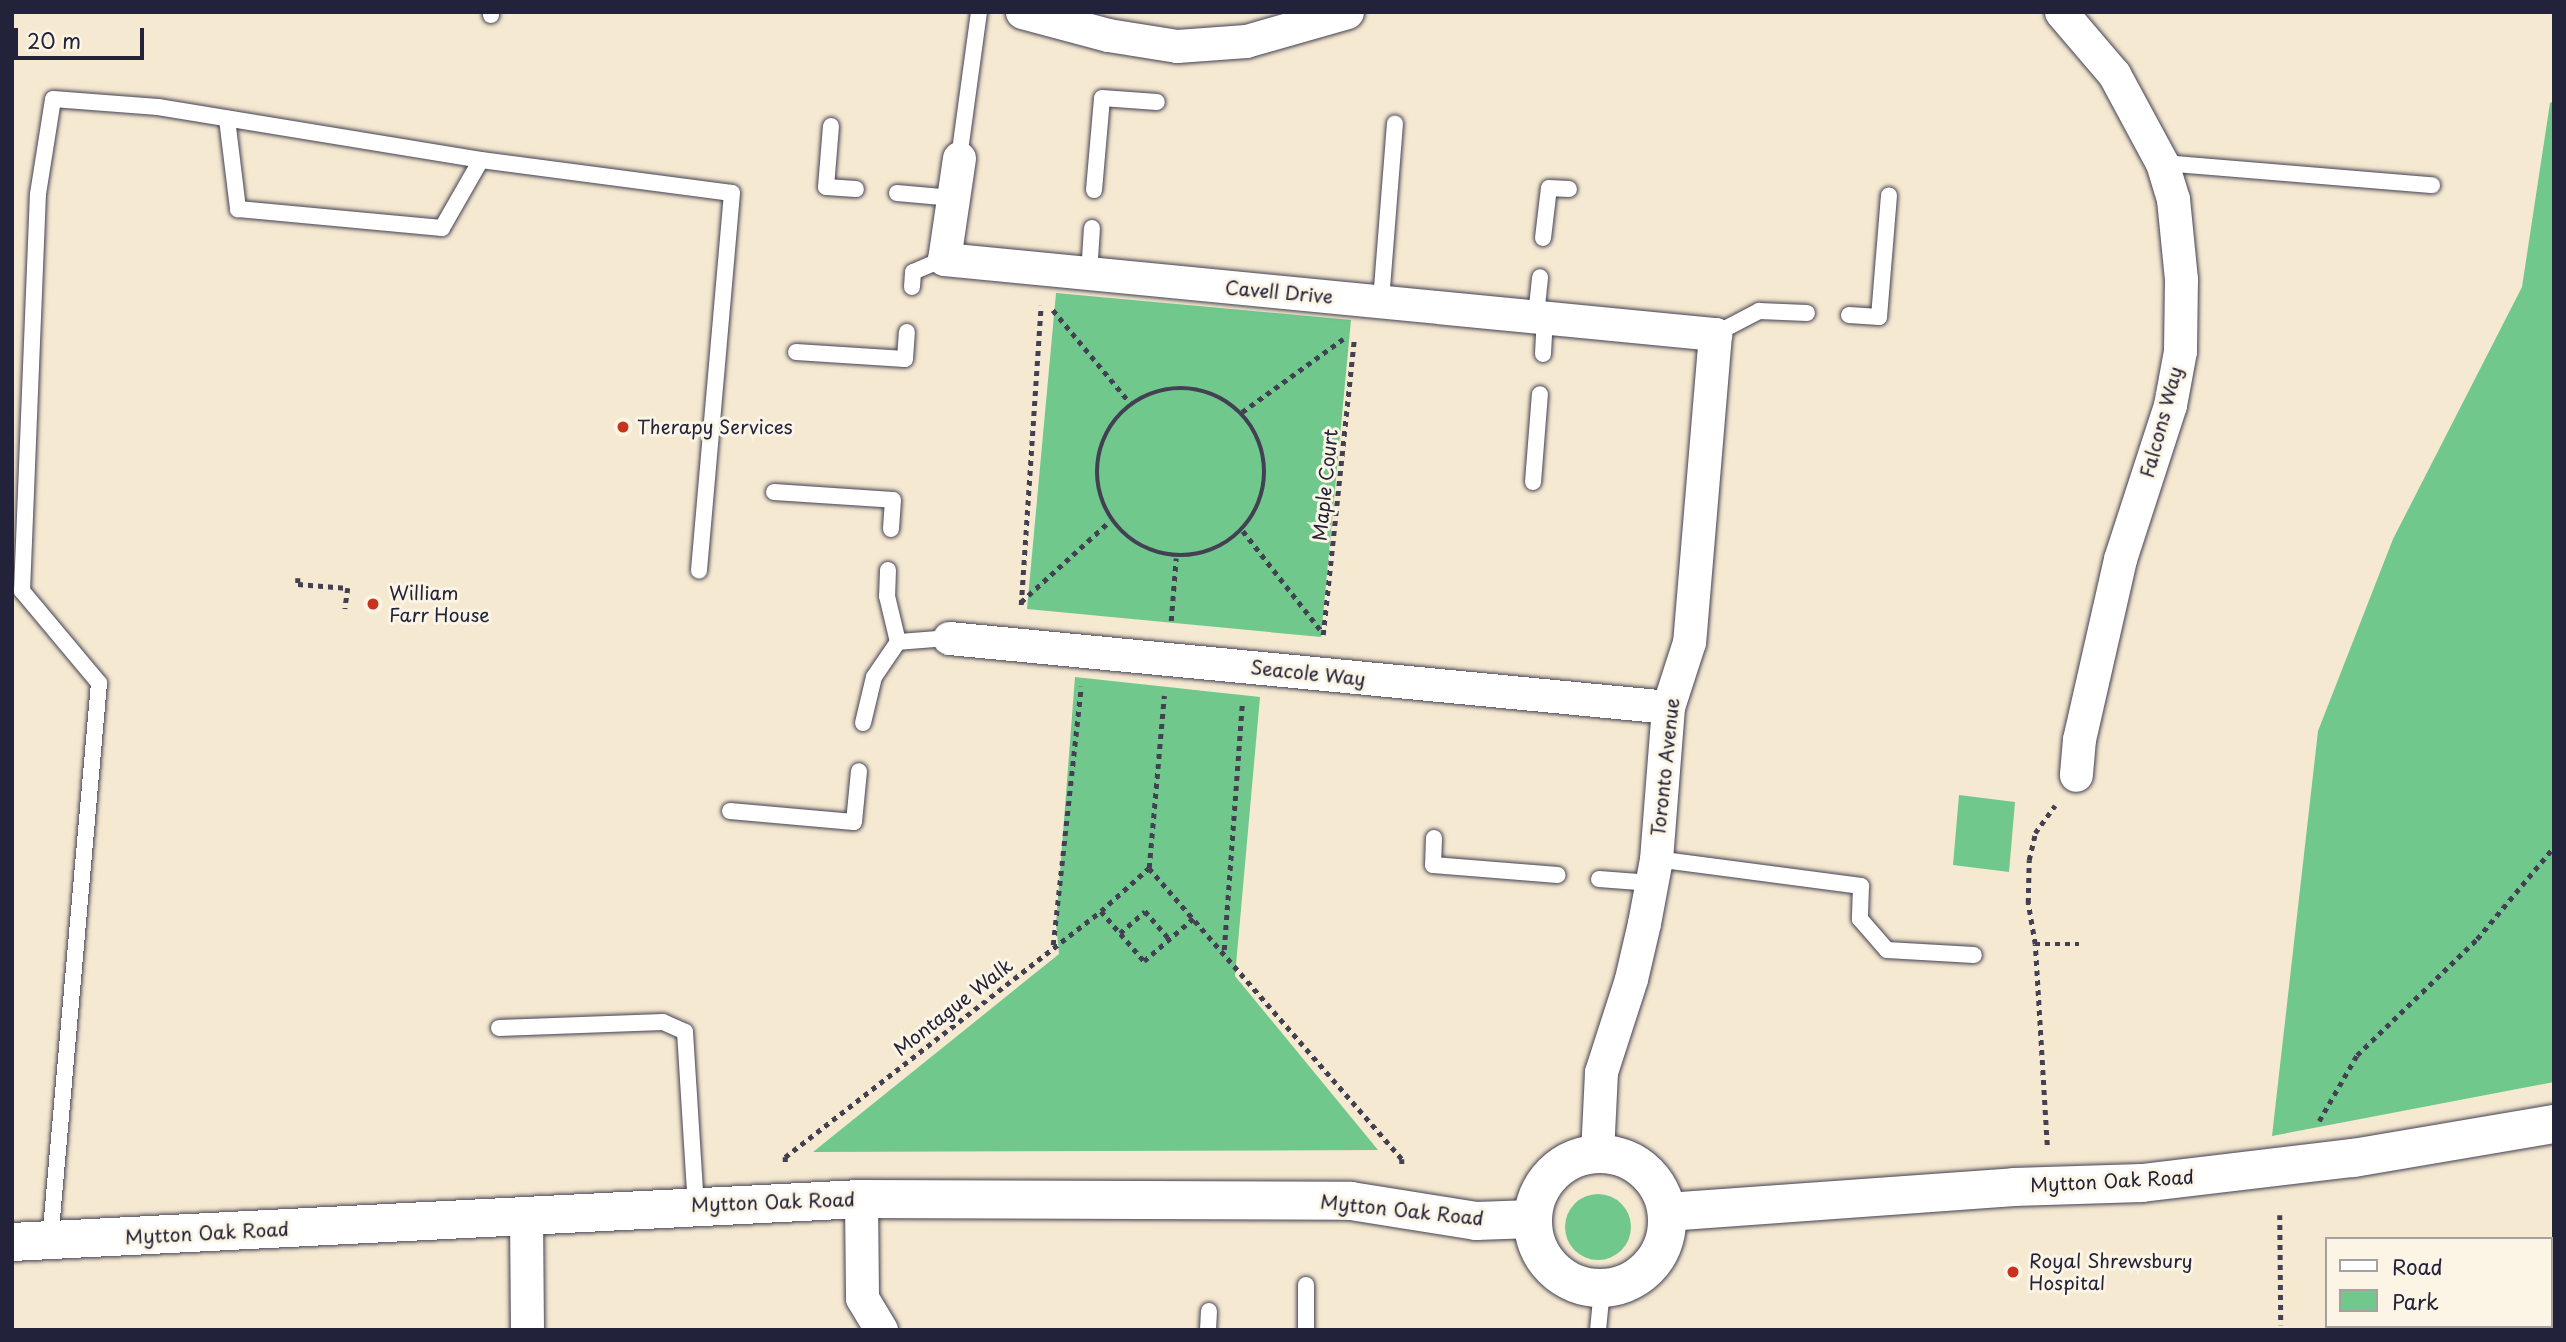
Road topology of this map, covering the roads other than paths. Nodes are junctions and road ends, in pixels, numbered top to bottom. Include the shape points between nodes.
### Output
1 (979, 12) edge
2 (1022, 12) edge
3 (1347, 12) edge
4 (2061, 12) edge
5 (1157, 102) dead end
6 (227, 119) junction
7 (1395, 124) dead end
8 (831, 127) dead end
9 (959, 158) joint
10 (481, 160) junction
11 (2162, 163) junction
12 (2432, 185) dead end
13 (1569, 188) dead end
14 (856, 189) dead end
15 (1094, 190) dead end
16 (897, 193) dead end
17 (1889, 195) dead end
18 (953, 198) junction
19 (1091, 228) dead end
20 (1543, 238) dead end
21 (944, 259) junction
22 (1089, 274) junction
23 (1540, 277) dead end
24 (912, 287) dead end
25 (1381, 301) junction
26 (1807, 313) dead end
27 (1849, 315) dead end
28 (1541, 316) junction
29 (907, 332) dead end
30 (1715, 334) junction
31 (796, 352) dead end
32 (1543, 354) dead end
33 (1540, 394) dead end
34 (1533, 482) dead end
35 (774, 492) dead end
36 (891, 529) dead end
37 (888, 570) dead end
38 (699, 571) dead end
39 (948, 638) joint
40 (898, 642) junction
41 (1668, 707) junction
42 (863, 723) dead end
43 (859, 771) dead end
44 (2076, 775) road end
45 (730, 811) dead end
46 (1434, 838) dead end
47 (1654, 871) junction
48 (1558, 875) dead end
49 (1599, 879) dead end
50 (1974, 955) dead end
51 (499, 1028) dead end
52 (2554, 1124) edge
53 (1597, 1154) junction
54 (861, 1199) junction
55 (696, 1205) junction
56 (1667, 1212) junction
57 (526, 1216) junction
58 (1533, 1219) junction
59 (50, 1241) junction
60 (12, 1242) edge
61 (1306, 1284) dead end
62 (1602, 1289) junction
63 (1209, 1311) dead end
64 (527, 1330) edge
65 (881, 1330) edge
66 (1208, 1330) edge
67 (1306, 1330) edge
68 (1598, 1330) edge

1 - 9 lane
2 - 3 street via 1071,27 1178,46 1246,41
4 - 11 street, Falcons Way via 2114,74
5 - 15 lane via 1102,98
6 - 10 lane
6 - 10 lane via 238,209 442,228
6 - 59 lane via 158,107 52,99 38,194 22,592 99,683
7 - 25 lane
8 - 14 lane via 826,187
9 - 18 street
10 - 38 lane via 732,193
11 - 12 lane
11 - 44 street, Falcons Way via 2173,199 2181,279 2180,351 2169,405 2120,559 2079,739
13 - 20 lane via 1549,188
16 - 18 lane
17 - 27 lane via 1879,317
18 - 21 street
19 - 22 lane
21 - 22 street, Cavell Drive
21 - 24 lane via 914,272
22 - 25 street, Cavell Drive
23 - 28 lane
25 - 28 street, Cavell Drive
26 - 30 lane via 1759,311
28 - 30 street, Cavell Drive
28 - 32 lane
29 - 31 lane via 905,359
30 - 41 street, Toronto Avenue via 1689,642
33 - 34 lane
35 - 36 lane via 893,500
37 - 40 lane via 887,596
39 - 40 lane
39 - 41 street, Seacole Way
40 - 42 lane via 874,677
41 - 47 street, Toronto Avenue
43 - 45 lane via 854,822
46 - 48 lane via 1433,865
47 - 49 lane
47 - 50 lane via 1861,886 1860,919 1887,950
47 - 53 street, Toronto Avenue via 1631,979 1601,1072
51 - 55 lane via 663,1023 685,1032
52 - 56 main road, Mytton Oak Road via 2340,1160 2142,1183 2014,1187
53 - 56 main road via 1635,1163 1651,1176
53 - 58 main road via 1559,1168 1541,1191
54 - 55 main road, Mytton Oak Road
54 - 58 main road, Mytton Oak Road via 1351,1201 1476,1221
54 - 65 street via 862,1298
55 - 57 main road, Mytton Oak Road
56 - 62 main road via 1667,1236 1644,1273
57 - 59 main road, Mytton Oak Road
57 - 64 street
58 - 62 main road via 1541,1254 1552,1269 1583,1287
59 - 60 main road, Mytton Oak Road
61 - 67 lane
62 - 68 lane
63 - 66 lane

